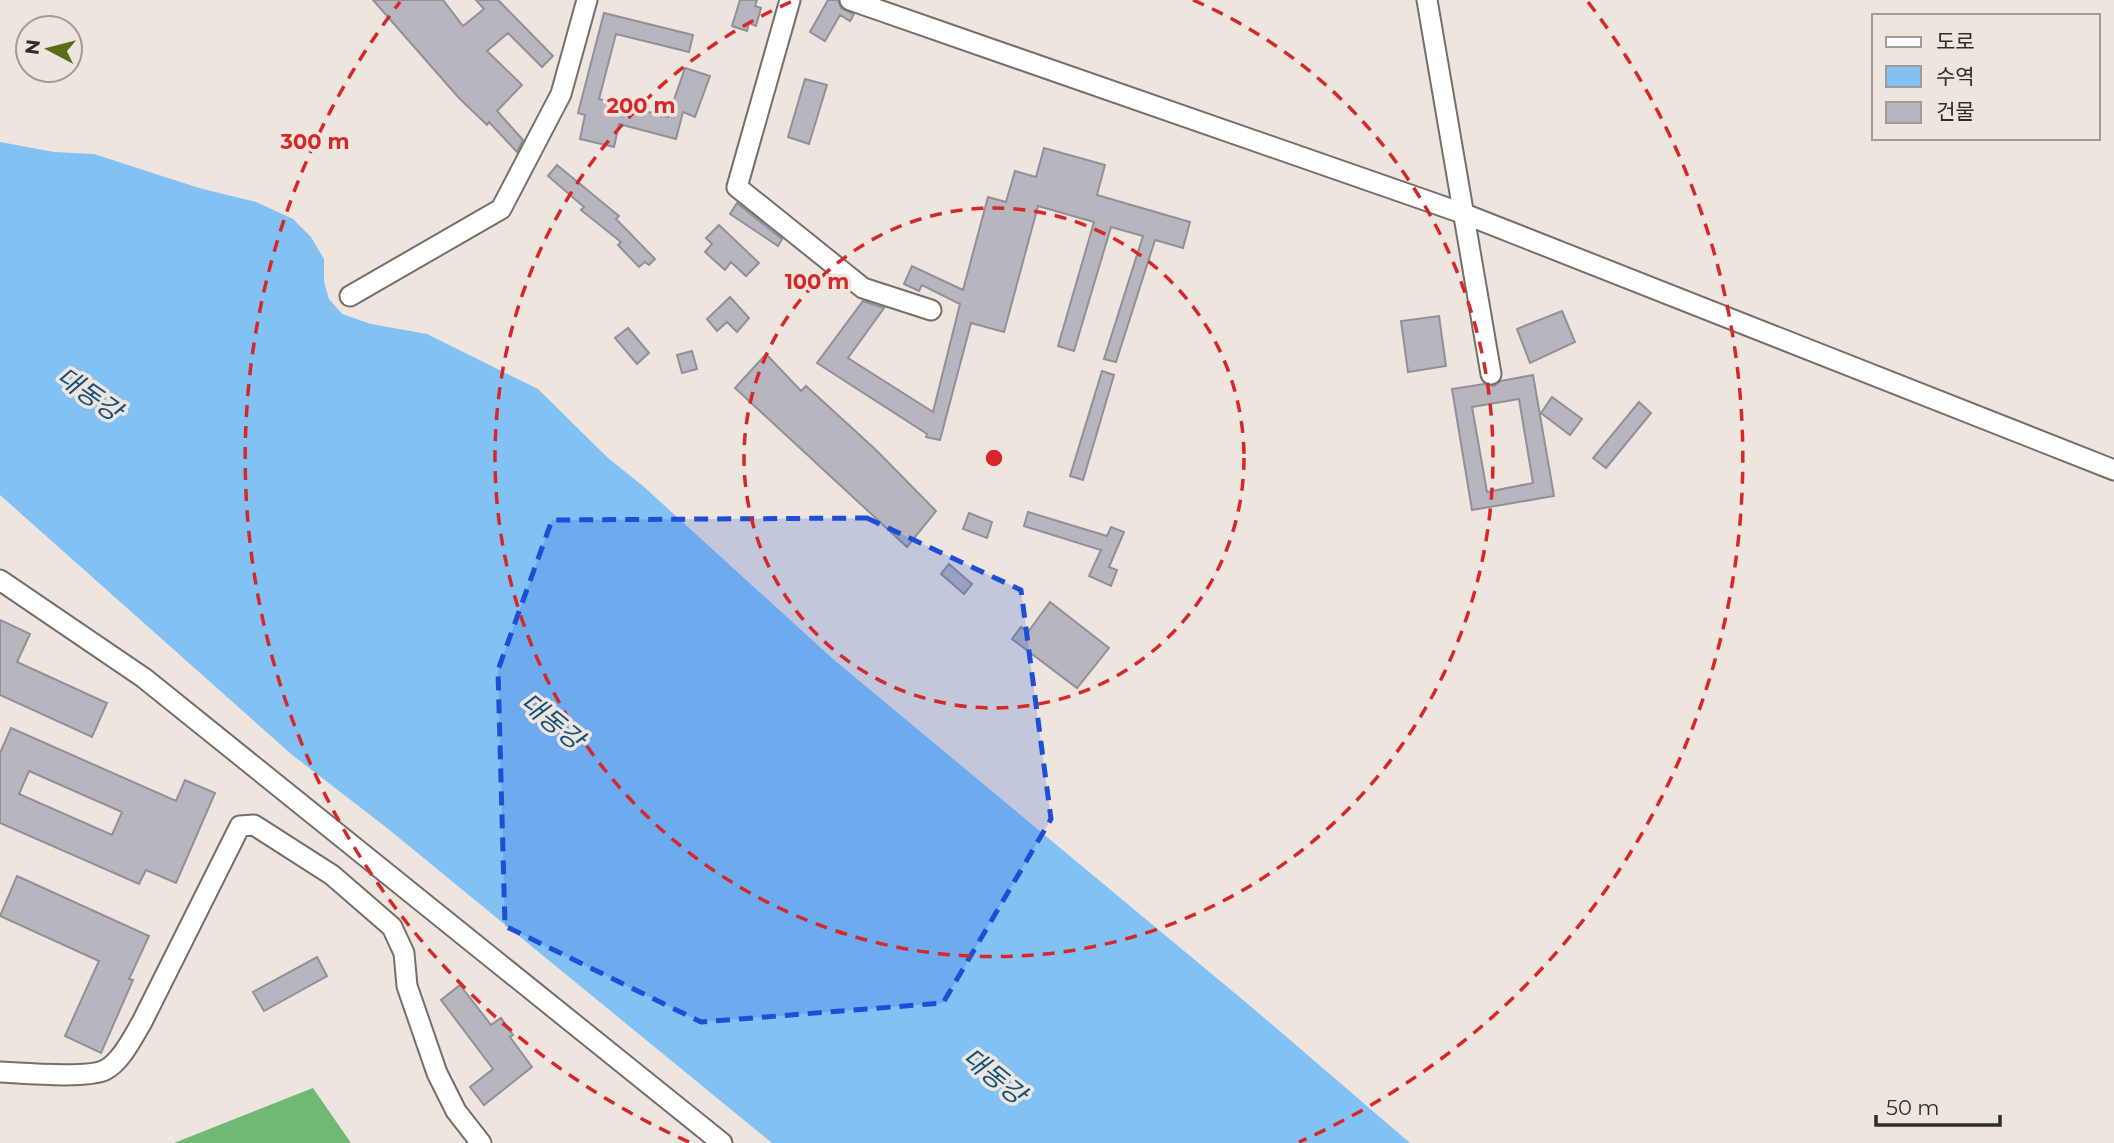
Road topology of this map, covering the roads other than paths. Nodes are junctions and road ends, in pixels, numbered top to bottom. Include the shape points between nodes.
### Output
1 (586, 0) edge
2 (790, 0) edge
3 (850, 0) edge
4 (1427, 0) edge
5 (1462, 214) junction
6 (350, 296) dead end
7 (930, 310) dead end
8 (1492, 374) dead end
9 (2114, 470) edge
10 (0, 580) edge
11 (0, 1072) edge
12 (481, 1143) edge
13 (722, 1143) edge

1 - 6 street via 561,94 501,209
2 - 7 street via 737,187 863,288
3 - 5 street
4 - 5 street
5 - 8 street
5 - 9 street
10 - 13 street via 144,678
11 - 12 street via 105,1070 125,1050 142,1022 240,825 254,825 332,875 392,927 404,953 407,986 427,1049 456,1111

